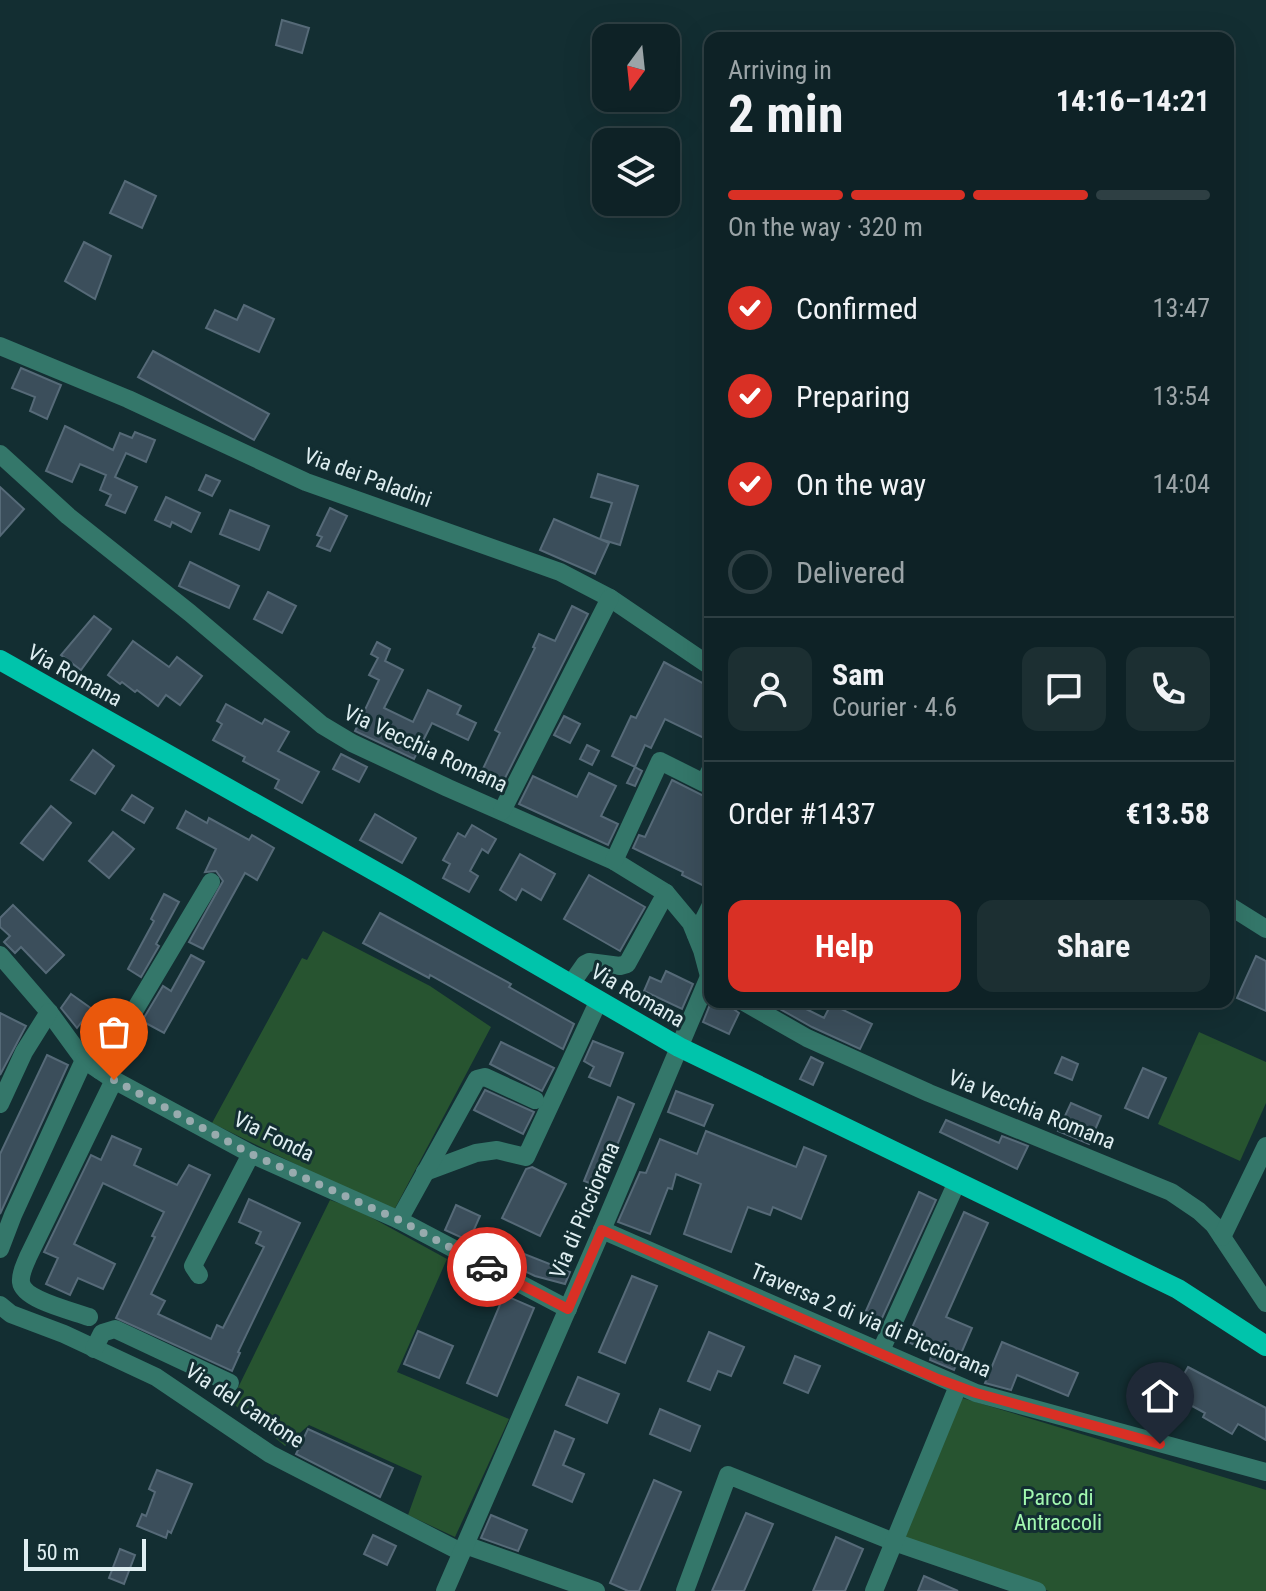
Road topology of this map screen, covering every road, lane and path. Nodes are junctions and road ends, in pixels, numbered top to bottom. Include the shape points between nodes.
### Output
1 (0, 346) edge
2 (0, 454) edge
3 (610, 598) junction
4 (0, 660) edge
5 (704, 662) edge
6 (704, 783) edge
7 (502, 811) junction
8 (614, 861) junction
9 (211, 882) dead end
10 (666, 893) junction
11 (1234, 909) edge
12 (704, 919) edge
13 (1266, 929) edge
14 (696, 935) junction
15 (0, 955) edge
16 (704, 959) edge
17 (571, 984) junction
18 (704, 991) edge
19 (599, 1000) junction
20 (754, 1008) edge
21 (49, 1012) junction
22 (679, 1047) junction
23 (99, 1070) junction
24 (535, 1100) dead end
25 (0, 1104) edge
26 (1266, 1146) edge
27 (251, 1154) junction
28 (425, 1172) junction
29 (957, 1182) junction
30 (6, 1214) edge
31 (399, 1220) junction
32 (602, 1230) junction
33 (1222, 1237) junction
34 (0, 1249) edge
35 (199, 1275) dead end
36 (1266, 1303) edge
37 (0, 1305) edge
38 (568, 1309) junction
39 (89, 1317) dead end
40 (1263, 1337) edge
41 (883, 1346) dead end
42 (94, 1349) junction
43 (170, 1353) junction
44 (156, 1377) junction
45 (230, 1383) dead end
46 (958, 1386) junction
47 (1266, 1472) edge
48 (894, 1542) junction
49 (463, 1548) junction
50 (445, 1591) edge
51 (596, 1591) edge
52 (685, 1591) edge
53 (874, 1591) edge
54 (1037, 1591) edge

1 - 3 street, Via dei Paladini via 306,482 513,553
2 - 7 street, Via Vecchia Romana via 322,725
3 - 5 street, Via dei Paladini
3 - 7 street
4 - 17 main road, Via Romana
6 - 8 street via 660,761
7 - 8 street, Via Vecchia Romana
8 - 10 street, Via Vecchia Romana
9 - 23 street
10 - 14 street, Via Vecchia Romana
10 - 17 street via 627,964 589,962
11 - 13 street
12 - 14 street
14 - 16 street, Via Vecchia Romana
15 - 21 street, Via Fonda
17 - 19 main road, Via Romana
18 - 22 street, Via di Picciorana
19 - 22 main road, Via Romana
19 - 28 street via 526,1157 497,1150 476,1153
20 - 33 street, Via Vecchia Romana via 929,1093 1171,1192 1199,1211
21 - 23 street, Via Fonda
21 - 25 street
22 - 29 main road, Via Romana
22 - 32 street, Via di Picciorana
23 - 27 street, Via Fonda
23 - 30 street
23 - 39 street via 21,1280 30,1296
24 - 28 street via 485,1077 477,1079
26 - 33 street
27 - 31 street, Via Fonda
27 - 35 street via 193,1266
28 - 31 street
29 - 40 main road, Via Romana via 1178,1289
29 - 41 street
30 - 34 street
31 - 38 street, Via Fonda
32 - 38 street, Via di Picciorana
32 - 46 street, Traversa 2 di via di Picciorana
33 - 36 street, Via Vecchia Romana
37 - 42 street, Via del Cantone
38 - 49 street, Via di Picciorana
42 - 43 street via 102,1333 115,1329
42 - 44 street, Via del Cantone
43 - 44 street
43 - 45 street
44 - 49 street, Via del Cantone via 270,1454
46 - 47 street, Traversa 2 di via di Picciorana
46 - 48 street
48 - 52 street via 728,1475
48 - 53 street
48 - 54 street
49 - 50 street, Via di Picciorana
49 - 51 street, Via del Cantone

